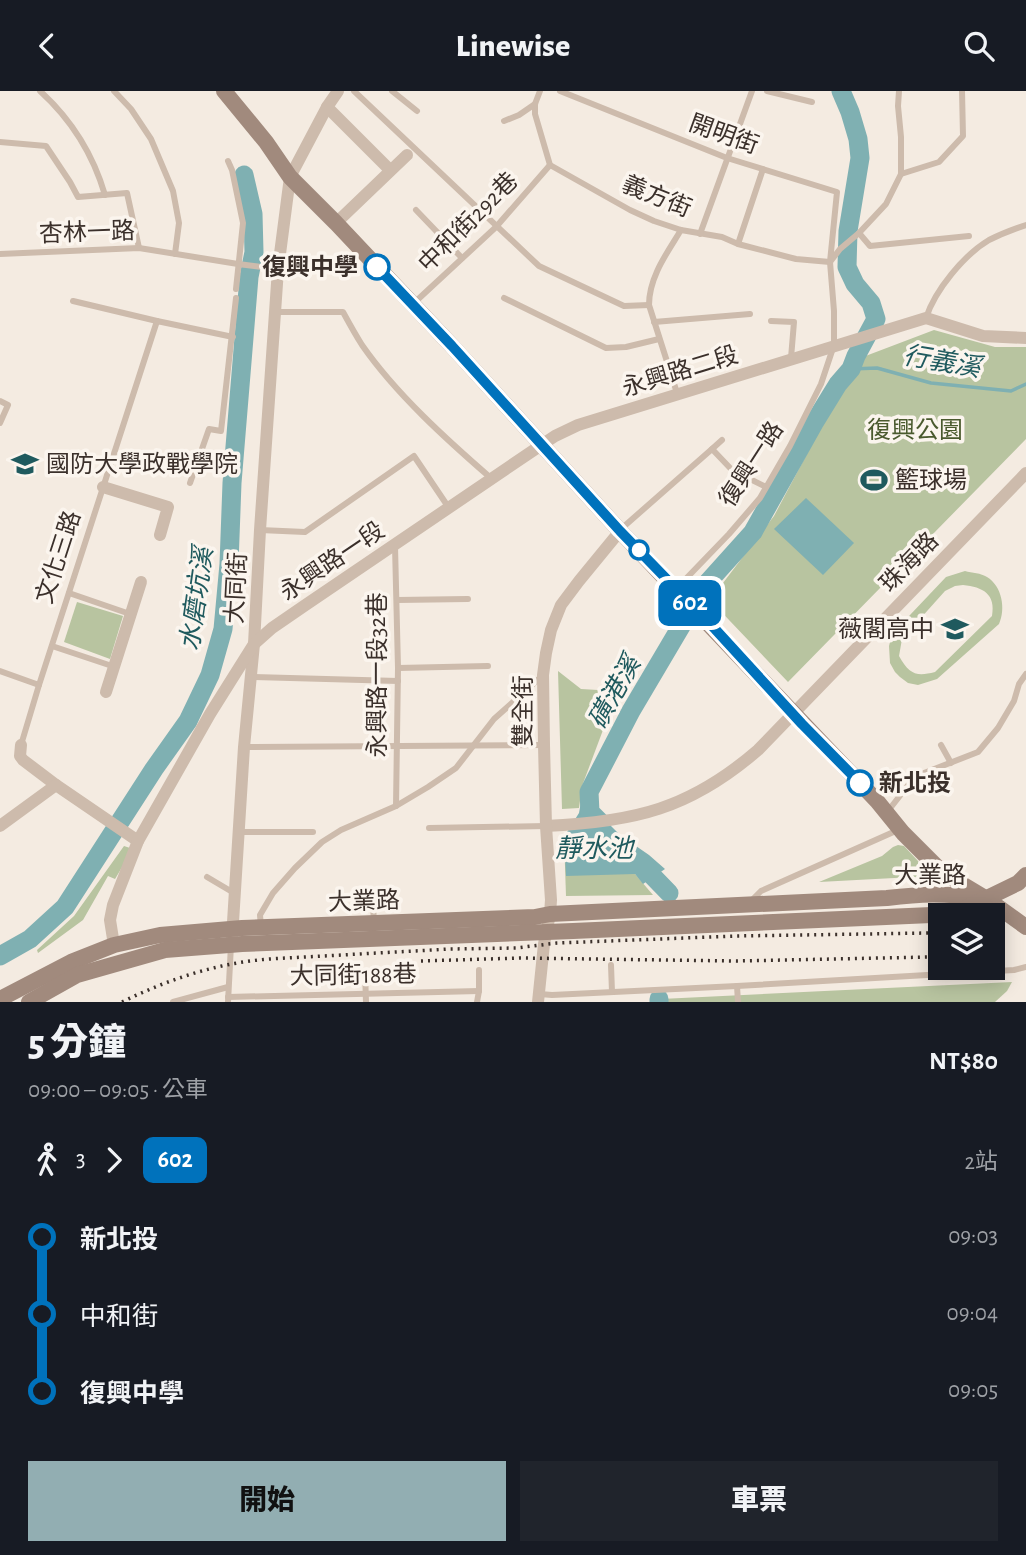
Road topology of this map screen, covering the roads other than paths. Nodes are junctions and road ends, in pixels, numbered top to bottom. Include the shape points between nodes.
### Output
1 (40, 91) edge
2 (114, 91) edge
3 (224, 91) edge
4 (338, 91) edge
5 (354, 91) edge
6 (392, 91) edge
7 (540, 91) edge
8 (560, 91) edge
9 (752, 91) edge
10 (767, 91) edge
11 (899, 91) edge
12 (962, 91) edge
13 (812, 102) dead end
14 (535, 104) junction
15 (327, 107) junction
16 (417, 111) dead end
17 (504, 121) dead end
18 (0, 142) edge
19 (407, 155) dead end
20 (727, 158) junction
21 (228, 161) dead end
22 (550, 165) junction
23 (763, 169) junction
24 (390, 170) junction
25 (901, 174) junction
26 (290, 177) junction
27 (837, 192) joint
28 (105, 195) junction
29 (416, 210) dead end
30 (336, 223) junction
31 (1026, 225) edge
32 (496, 227) junction
33 (681, 230) junction
34 (859, 233) junction
35 (700, 234) junction
36 (970, 236) dead end
37 (738, 244) junction
38 (139, 248) junction
39 (0, 254) edge
40 (175, 254) junction
41 (462, 258) junction
42 (830, 262) junction
43 (238, 264) junction
44 (278, 269) junction
45 (236, 289) dead end
46 (236, 297) dead end
47 (504, 298) dead end
48 (73, 301) dead end
49 (412, 304) junction
50 (649, 305) junction
51 (276, 312) junction
52 (750, 314) dead end
53 (926, 318) junction
54 (157, 321) junction
55 (771, 321) dead end
56 (654, 322) junction
57 (233, 337) junction
58 (1026, 338) edge
59 (659, 339) junction
60 (834, 345) junction
61 (791, 358) junction
62 (677, 393) junction
63 (0, 401) edge
64 (0, 423) edge
65 (722, 440) dead end
66 (542, 445) junction
67 (712, 449) junction
68 (1026, 473) edge
69 (492, 479) junction
70 (190, 483) dead end
71 (103, 487) junction
72 (766, 487) junction
73 (449, 508) junction
74 (260, 530) junction
75 (620, 531) junction
76 (160, 535) dead end
77 (396, 544) junction
78 (142, 582) dead end
79 (679, 592) junction
80 (69, 593) junction
81 (468, 599) dead end
82 (397, 600) junction
83 (131, 614) junction
84 (254, 644) junction
85 (52, 646) junction
86 (488, 666) dead end
87 (115, 667) junction
88 (398, 668) junction
89 (0, 671) edge
90 (1026, 674) edge
91 (543, 675) junction
92 (251, 677) junction
93 (398, 681) junction
94 (39, 685) junction
95 (106, 692) dead end
96 (792, 713) junction
97 (22, 745) joint
98 (475, 745) junction
99 (544, 745) junction
100 (941, 745) dead end
101 (244, 747) junction
102 (396, 747) junction
103 (951, 763) junction
104 (56, 785) junction
105 (396, 806) junction
106 (887, 813) junction
107 (0, 826) edge
108 (546, 826) junction
109 (429, 828) dead end
110 (900, 829) junction
111 (239, 832) junction
112 (313, 832) dead end
113 (136, 839) junction
114 (1026, 875) edge
115 (208, 877) dead end
116 (372, 889) dead end
117 (234, 893) junction
118 (987, 899) junction
119 (746, 905) junction
120 (550, 914) junction
121 (374, 924) junction
122 (261, 927) junction
123 (1026, 927) edge
124 (547, 932) junction
125 (232, 937) junction
126 (114, 945) junction
127 (611, 965) dead end
128 (1026, 967) edge
129 (480, 970) dead end
130 (365, 971) dead end
131 (737, 986) junction
132 (229, 987) junction
133 (480, 991) junction
134 (612, 992) junction
135 (366, 998) edge
136 (539, 998) edge
137 (0, 999) edge
138 (228, 1000) edge
139 (30, 1002) edge
140 (173, 1002) edge
141 (477, 1002) edge
142 (738, 1002) edge

1 - 28 lane via 81,138
2 - 40 lane via 151,139 173,191 179,223
3 - 26 main road
4 - 15 street
5 - 32 lane
6 - 16 lane
7 - 14 lane
8 - 20 lane, 開明街
9 - 20 lane
10 - 13 lane
11 - 25 lane
12 - 25 lane via 963,136 939,162
14 - 17 lane
14 - 22 lane
15 - 24 street
15 - 26 street
18 - 28 lane via 46,146 78,197
19 - 24 street
20 - 23 lane, 開明街
20 - 35 lane
21 - 43 lane via 243,223
22 - 32 lane, 中和街292巷
22 - 33 lane, 義方街 via 631,210
23 - 27 lane, 開明街
23 - 37 lane
24 - 30 street
25 - 34 lane via 886,204
26 - 30 main road
26 - 44 street, 大同街
27 - 42 lane, 復興一路
28 - 38 lane via 127,193
29 - 41 lane
30 - 49 main road
31 - 53 lane via 989,240 970,254 941,287
32 - 41 lane, 中和街292巷
32 - 50 lane via 539,266 624,306
33 - 35 lane, 義方街
33 - 50 lane via 649,289
34 - 36 lane via 870,246
34 - 42 lane
35 - 37 lane, 義方街
37 - 42 lane, 義方街 via 796,259
38 - 39 lane, 杏林一路
38 - 40 lane, 杏林一路
40 - 43 lane, 杏林一路
41 - 49 lane, 中和街292巷
42 - 60 lane, 復興一路
43 - 44 lane, 杏林一路
43 - 45 lane
44 - 51 street, 大同街
46 - 57 lane
47 - 59 lane via 606,348
48 - 54 lane
49 - 66 main road
50 - 56 lane
51 - 69 lane via 342,312 396,386
51 - 74 street, 大同街
52 - 56 lane
53 - 58 street via 983,336
53 - 60 street
54 - 57 lane
54 - 71 lane, 文化三路
55 - 61 lane via 794,322
56 - 59 lane
57 - 70 lane via 222,431 209,429
59 - 62 lane
60 - 61 street, 永興路二段
60 - 72 lane, 復興一路 via 821,384
61 - 62 street, 永興路二段
62 - 66 street, 永興路二段 via 578,425
63 - 64 lane via 8,405
65 - 67 lane
66 - 69 street, 永興路一段
66 - 75 main road
67 - 72 lane via 732,470
67 - 75 lane
68 - 96 street, 珠海路
69 - 73 street, 永興路一段
71 - 76 street via 168,507
71 - 80 lane, 文化三路
72 - 79 lane, 復興一路
73 - 74 lane via 414,456 305,532
73 - 77 street, 永興路一段
74 - 84 street, 大同街
75 - 79 main road
75 - 91 street, 雙全街 via 561,605
77 - 82 lane, 永興路一段32巷
77 - 84 street, 永興路一段
78 - 83 street
79 - 96 main road
80 - 83 lane
80 - 85 lane, 文化三路
81 - 82 lane
82 - 88 lane, 永興路一段32巷
83 - 87 street
84 - 92 street, 大同街
84 - 113 street, 永興路一段
85 - 87 lane
85 - 94 lane, 文化三路
86 - 88 lane
87 - 95 street
88 - 93 lane, 永興路一段32巷
89 - 94 lane
90 - 103 lane via 999,728 978,752
91 - 98 lane via 494,719
91 - 99 street, 雙全街
92 - 93 lane
92 - 101 street, 大同街
93 - 102 lane, 永興路一段32巷
94 - 97 lane, 文化三路
96 - 106 main road
96 - 108 street, 珠海路 via 737,768 693,796 619,820
97 - 104 street, 文化三路 via 23,761
98 - 99 lane
98 - 102 lane
98 - 105 lane via 456,768
99 - 108 street, 雙全街
100 - 103 lane
101 - 102 lane
101 - 111 street, 大同街
102 - 105 lane, 永興路一段32巷
103 - 106 lane via 919,775
104 - 107 street
104 - 113 street, 文化三路
105 - 122 lane via 323,842 273,893 260,915
106 - 110 main road
108 - 109 lane
108 - 120 street, 雙全街
110 - 118 main road via 942,873
110 - 119 lane via 761,891
111 - 112 lane
111 - 117 street, 大同街
113 - 126 street, 永興路一段 via 113,905
114 - 118 main road
115 - 117 lane
116 - 121 lane
117 - 125 street, 大同街
118 - 119 main road, 大業路 via 924,893
118 - 123 main road
118 - 124 main road, 大業路 via 954,914
119 - 120 main road, 大業路
120 - 121 main road, 大業路
120 - 124 street, 雙全街
121 - 122 main road, 大業路
122 - 125 main road, 大業路
124 - 125 main road, 大業路
124 - 136 street, 雙全街
125 - 126 main road, 大業路 via 160,935
125 - 132 lane, 大同街
125 - 139 main road, 大業路 via 76,975
126 - 137 main road, 大業路
127 - 134 lane
128 - 131 lane
129 - 133 lane
130 - 135 lane
131 - 134 lane
131 - 142 lane
132 - 138 lane, 大同街
132 - 140 lane
133 - 135 lane, 大同街188巷
133 - 141 lane
134 - 136 lane
135 - 138 lane, 大同街188巷

